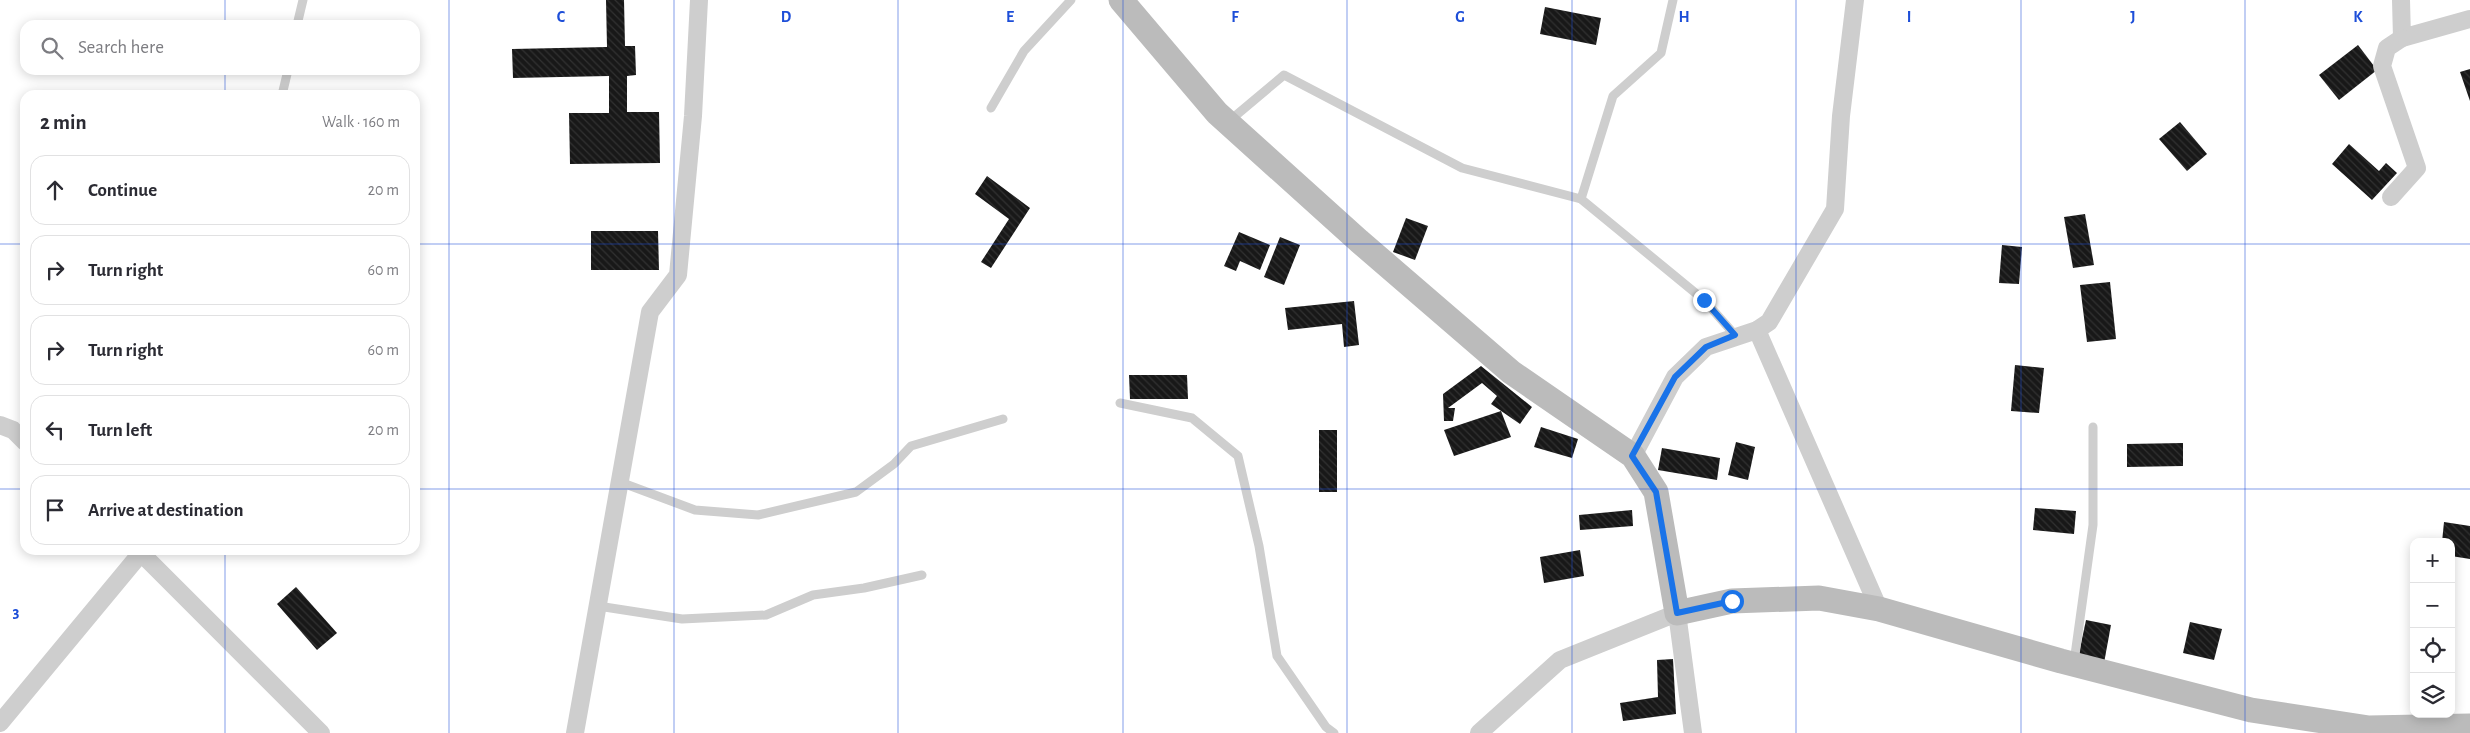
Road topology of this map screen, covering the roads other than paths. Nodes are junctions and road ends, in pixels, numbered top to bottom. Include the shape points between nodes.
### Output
1 (302, 0) edge
2 (699, 0) edge
3 (1071, 0) edge
4 (1121, 0) edge
5 (1673, 0) edge
6 (1855, 0) edge
7 (2401, 0) edge
8 (2470, 19) edge
9 (298, 20) edge
10 (2402, 38) junction
11 (287, 75) edge
12 (283, 90) edge
13 (991, 108) dead end
14 (1228, 123) junction
15 (2391, 197) dead end
16 (1581, 199) junction
17 (1757, 330) junction
18 (1735, 335) junction
19 (1120, 403) dead end
20 (1003, 419) dead end
21 (0, 424) edge
22 (2092, 427) dead end
23 (20, 437) edge
24 (1632, 456) junction
25 (620, 482) junction
26 (137, 555) edge
27 (144, 555) edge
28 (922, 575) dead end
29 (598, 606) junction
30 (1879, 609) junction
31 (1677, 613) junction
32 (2074, 664) junction
33 (0, 723) edge
34 (2294, 725) edge
35 (2470, 726) edge
36 (321, 733) edge
37 (575, 733) edge
38 (1334, 733) edge
39 (1479, 733) edge
40 (1693, 733) edge

1 - 9 lane
2 - 25 street via 678,275 650,312
3 - 13 lane via 1024,51
4 - 14 street
5 - 16 lane via 1660,53 1613,96
6 - 17 street via 1835,209 1769,322
7 - 10 street
8 - 10 street
10 - 15 street via 2387,48 2382,66 2417,168
11 - 12 lane
14 - 16 lane via 1284,75 1462,168
14 - 24 street via 1511,372
16 - 18 lane via 1704,300
17 - 18 street
17 - 30 street
18 - 24 street via 1706,347 1675,377
19 - 38 lane via 1192,418 1238,456 1259,546 1277,656 1326,727
20 - 25 lane via 911,446 894,464 856,492 758,515 695,510
21 - 23 street
22 - 32 lane via 2092,525
24 - 31 street via 1656,492
25 - 29 street
26 - 33 street
27 - 36 street
28 - 29 lane via 813,595 766,615 682,619
29 - 37 street
30 - 31 street via 1819,598 1732,601
30 - 32 street
31 - 39 street via 1560,660
31 - 40 street
32 - 34 street via 2251,710
34 - 35 street via 2369,728

